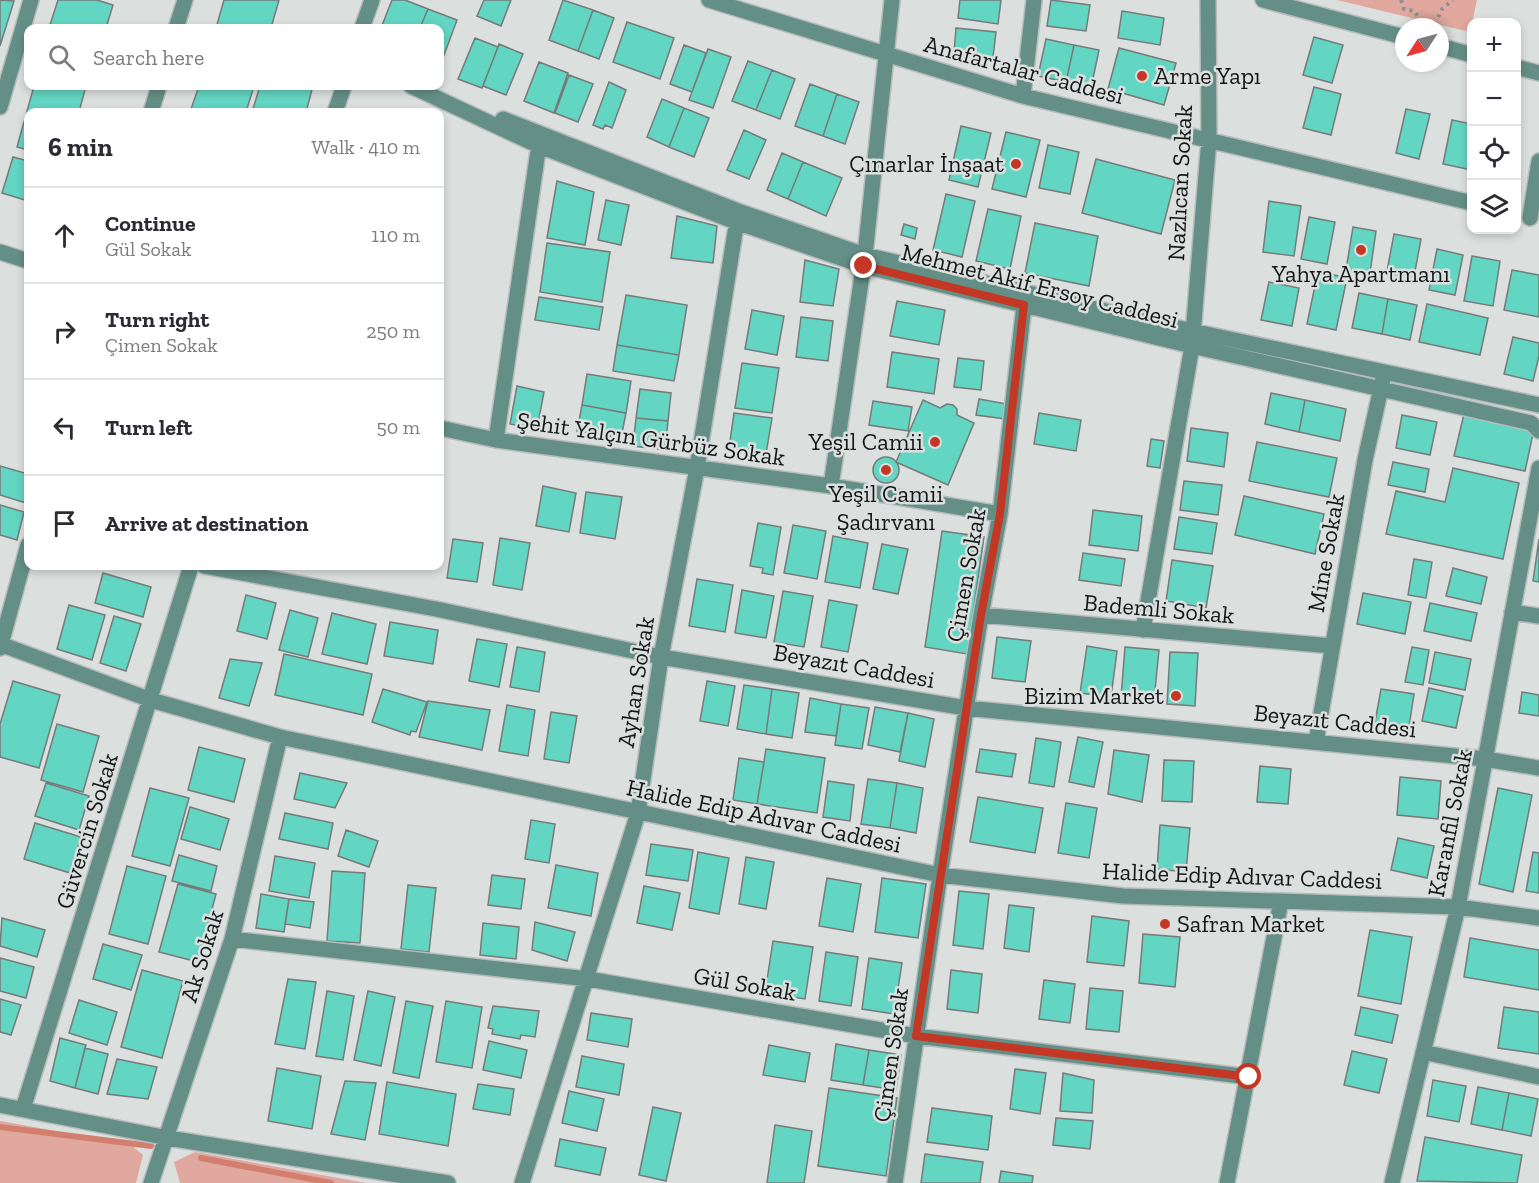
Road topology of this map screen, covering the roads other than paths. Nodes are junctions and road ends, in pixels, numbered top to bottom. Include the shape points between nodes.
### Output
1 (31, 0) edge
2 (185, 0) edge
3 (372, 0) edge
4 (709, 0) edge
5 (892, 0) edge
6 (1034, 0) edge
7 (1208, 0) edge
8 (1263, 0) edge
9 (731, 4) edge
10 (177, 24) edge
11 (363, 24) edge
12 (1395, 35) edge
13 (1449, 49) edge
14 (1467, 54) edge
15 (886, 56) junction
16 (1521, 68) edge
17 (1539, 73) edge
18 (158, 90) edge
19 (343, 90) edge
20 (420, 90) edge
21 (426, 90) edge
22 (1023, 96) junction
23 (0, 106) edge
24 (152, 108) edge
25 (336, 108) edge
26 (1209, 139) junction
27 (539, 140) junction
28 (1539, 161) edge
29 (1467, 202) edge
30 (737, 217) junction
31 (1529, 217) edge
32 (0, 252) edge
33 (24, 260) edge
34 (864, 260) junction
35 (1025, 299) junction
36 (1192, 339) junction
37 (1383, 381) junction
38 (1539, 405) edge
39 (444, 429) edge
40 (1539, 431) edge
41 (496, 440) junction
42 (697, 468) junction
43 (1539, 468) edge
44 (831, 486) junction
45 (1000, 514) junction
46 (24, 559) edge
47 (190, 570) edge
48 (226, 570) edge
49 (1512, 612) junction
50 (981, 615) junction
51 (1539, 616) edge
52 (1143, 630) junction
53 (0, 646) edge
54 (1332, 646) junction
55 (662, 657) junction
56 (151, 700) junction
57 (966, 708) junction
58 (280, 737) junction
59 (1316, 742) junction
60 (1485, 759) junction
61 (1539, 768) edge
62 (638, 813) junction
63 (940, 875) junction
64 (1281, 901) junction
65 (1458, 907) junction
66 (1539, 918) edge
67 (232, 939) junction
68 (588, 979) junction
69 (916, 1036) junction
70 (1423, 1052) junction
71 (1249, 1077) junction
72 (1539, 1077) edge
73 (0, 1105) edge
74 (23, 1109) junction
75 (168, 1138) junction
76 (151, 1183) edge
77 (448, 1183) edge
78 (522, 1183) edge
79 (895, 1183) edge
80 (1227, 1183) edge
81 (1392, 1183) edge

1 - 23 street
2 - 10 street
3 - 11 street
4 - 9 street, Anafartalar Caddesi
5 - 15 street
6 - 22 street
7 - 26 street, Nazlıcan Sokak
8 - 12 street
9 - 15 street, Anafartalar Caddesi
13 - 14 street
15 - 22 street, Anafartalar Caddesi
15 - 34 street
16 - 17 street
18 - 24 street
19 - 25 street
20 - 27 street, Mehmet Akif Ersoy Caddesi
21 - 27 street, Mehmet Akif Ersoy Caddesi
22 - 26 street, Anafartalar Caddesi
26 - 29 street, Anafartalar Caddesi
26 - 36 street, Nazlıcan Sokak
27 - 30 street, Mehmet Akif Ersoy Caddesi
27 - 41 street
28 - 31 street
30 - 34 street, Mehmet Akif Ersoy Caddesi
30 - 42 street, Ayhan Sokak
32 - 33 street
34 - 35 street, Mehmet Akif Ersoy Caddesi
34 - 44 street
35 - 36 street, Mehmet Akif Ersoy Caddesi
35 - 45 street, Çimen Sokak
36 - 37 street, Mehmet Akif Ersoy Caddesi
36 - 52 street, Nazlıcan Sokak
37 - 38 street, Mehmet Akif Ersoy Caddesi
37 - 40 street, Mehmet Akif Ersoy Caddesi via 1531,423
37 - 54 street, Mine Sokak
39 - 41 street, Şehit Yalçın Gürbüz Sokak
41 - 42 street, Şehit Yalçın Gürbüz Sokak
42 - 44 street, Şehit Yalçın Gürbüz Sokak
42 - 55 street, Ayhan Sokak
43 - 49 street, Karanfil Sokak
44 - 45 street, Şehit Yalçın Gürbüz Sokak
45 - 50 street, Çimen Sokak
46 - 53 street
47 - 56 street, Güvercin Sokak
48 - 55 street, Beyazıt Caddesi
49 - 51 street
49 - 60 street, Karanfil Sokak
50 - 52 street, Bademli Sokak
50 - 57 street, Çimen Sokak
52 - 54 street, Bademli Sokak
53 - 56 street, Halide Edip Adıvar Caddesi
54 - 59 street, Mine Sokak
55 - 57 street, Beyazıt Caddesi
55 - 62 street, Ayhan Sokak
56 - 58 street, Halide Edip Adıvar Caddesi
56 - 74 street, Güvercin Sokak
57 - 59 street, Beyazıt Caddesi
57 - 63 street, Çimen Sokak
58 - 62 street, Halide Edip Adıvar Caddesi
58 - 67 street, Ak Sokak
59 - 60 street, Beyazıt Caddesi
60 - 61 street, Beyazıt Caddesi
60 - 65 street, Karanfil Sokak
62 - 63 street, Halide Edip Adıvar Caddesi
62 - 68 street, Ayhan Sokak
63 - 64 street, Halide Edip Adıvar Caddesi via 1123,896
63 - 69 street, Çimen Sokak
64 - 65 street, Halide Edip Adıvar Caddesi
64 - 71 street
65 - 66 street, Halide Edip Adıvar Caddesi
65 - 70 street, Karanfil Sokak
67 - 68 street, Gül Sokak
67 - 75 street, Ak Sokak
68 - 69 street, Gül Sokak
68 - 78 street, Ayhan Sokak
69 - 71 street, Gül Sokak
69 - 79 street, Çimen Sokak
70 - 72 street
70 - 81 street, Karanfil Sokak
71 - 80 street
73 - 74 street
74 - 75 street
75 - 76 street, Ak Sokak
75 - 77 street

